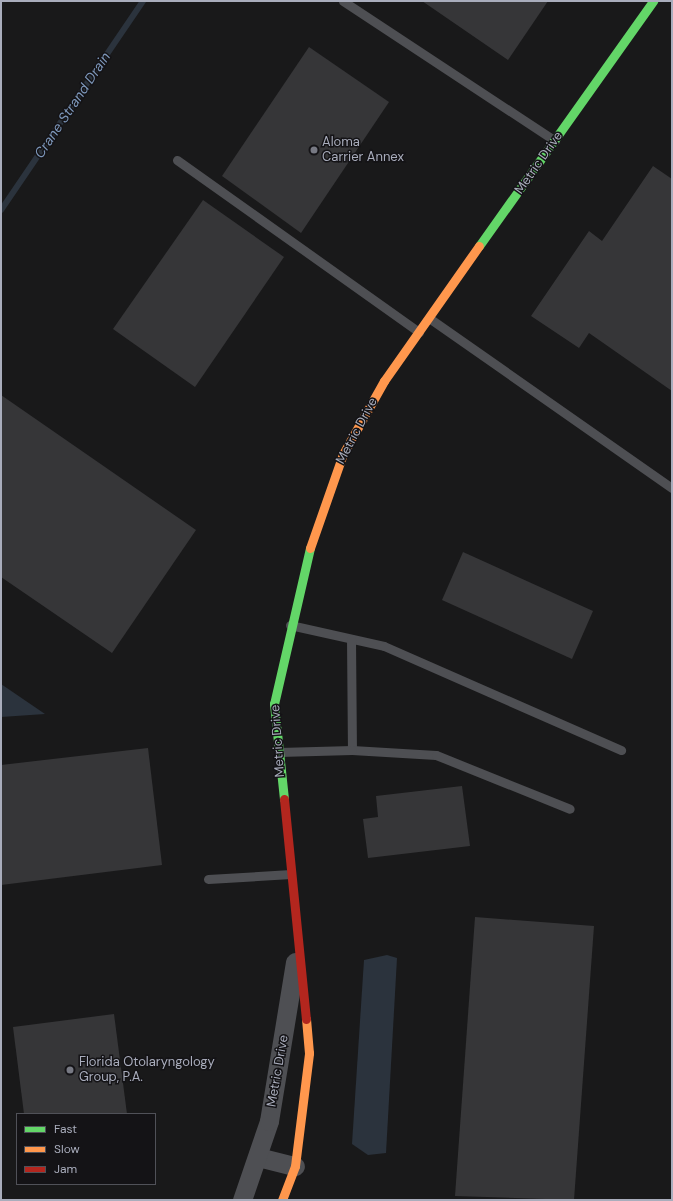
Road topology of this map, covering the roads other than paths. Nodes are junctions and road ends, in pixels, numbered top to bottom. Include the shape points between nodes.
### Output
1 (343, 1) edge
2 (653, 1) edge
3 (555, 141) junction
4 (177, 160) dead end
5 (429, 318) junction
6 (419, 332) junction
7 (672, 488) edge
8 (290, 624) junction
9 (351, 639) junction
10 (352, 750) junction
11 (622, 750) dead end
12 (278, 752) junction
13 (570, 809) dead end
14 (291, 874) junction
15 (208, 879) dead end
16 (298, 938) junction
17 (258, 1157) junction
18 (295, 1166) junction
19 (242, 1200) edge
20 (282, 1200) edge

1 - 3 lane
2 - 3 street, Metric Drive
3 - 5 street, Metric Drive
4 - 6 lane
5 - 6 street, Metric Drive
5 - 7 lane
6 - 8 street, Metric Drive via 384,381 343,454 320,512
8 - 9 lane
8 - 12 street, Metric Drive via 274,704
9 - 10 lane
9 - 11 lane via 384,646
10 - 12 lane
10 - 13 lane via 436,755
12 - 14 street, Metric Drive
14 - 15 lane
14 - 16 street, Metric Drive
16 - 17 street, Metric Drive via 269,1121
16 - 18 street, Metric Drive via 309,1053
17 - 18 street
17 - 19 street, Metric Drive
18 - 20 street, Metric Drive

